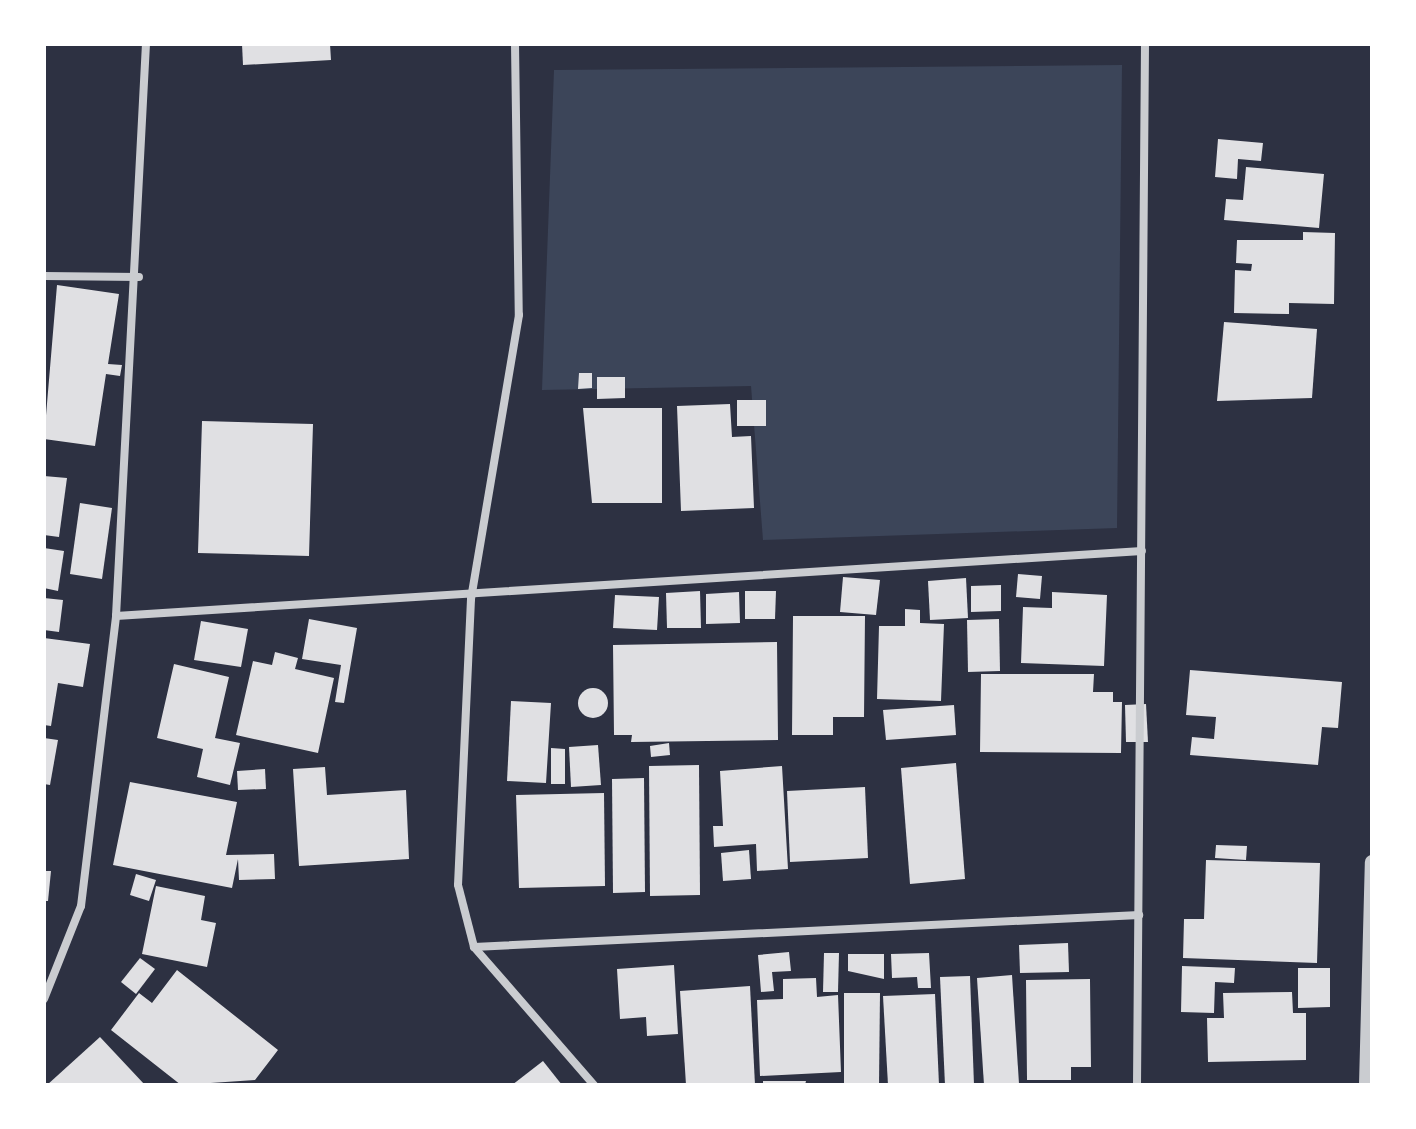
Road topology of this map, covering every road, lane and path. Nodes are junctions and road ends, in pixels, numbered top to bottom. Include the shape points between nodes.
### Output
1 (146, 44) edge
2 (515, 44) edge
3 (1145, 44) edge
4 (44, 276) edge
5 (139, 277) junction
6 (1142, 551) junction
7 (471, 599) junction
8 (116, 616) junction
9 (1372, 862) edge
10 (1139, 915) junction
11 (474, 947) junction
12 (44, 999) edge
13 (594, 1085) edge
14 (1137, 1085) edge
15 (1366, 1085) edge

1 - 5 street
2 - 7 street via 519,315
3 - 6 street
4 - 5 street
5 - 8 street
6 - 7 street
6 - 10 street
7 - 8 street
7 - 11 street via 458,885
8 - 12 street via 81,906
9 - 15 street
10 - 11 street
10 - 14 street
11 - 13 street

